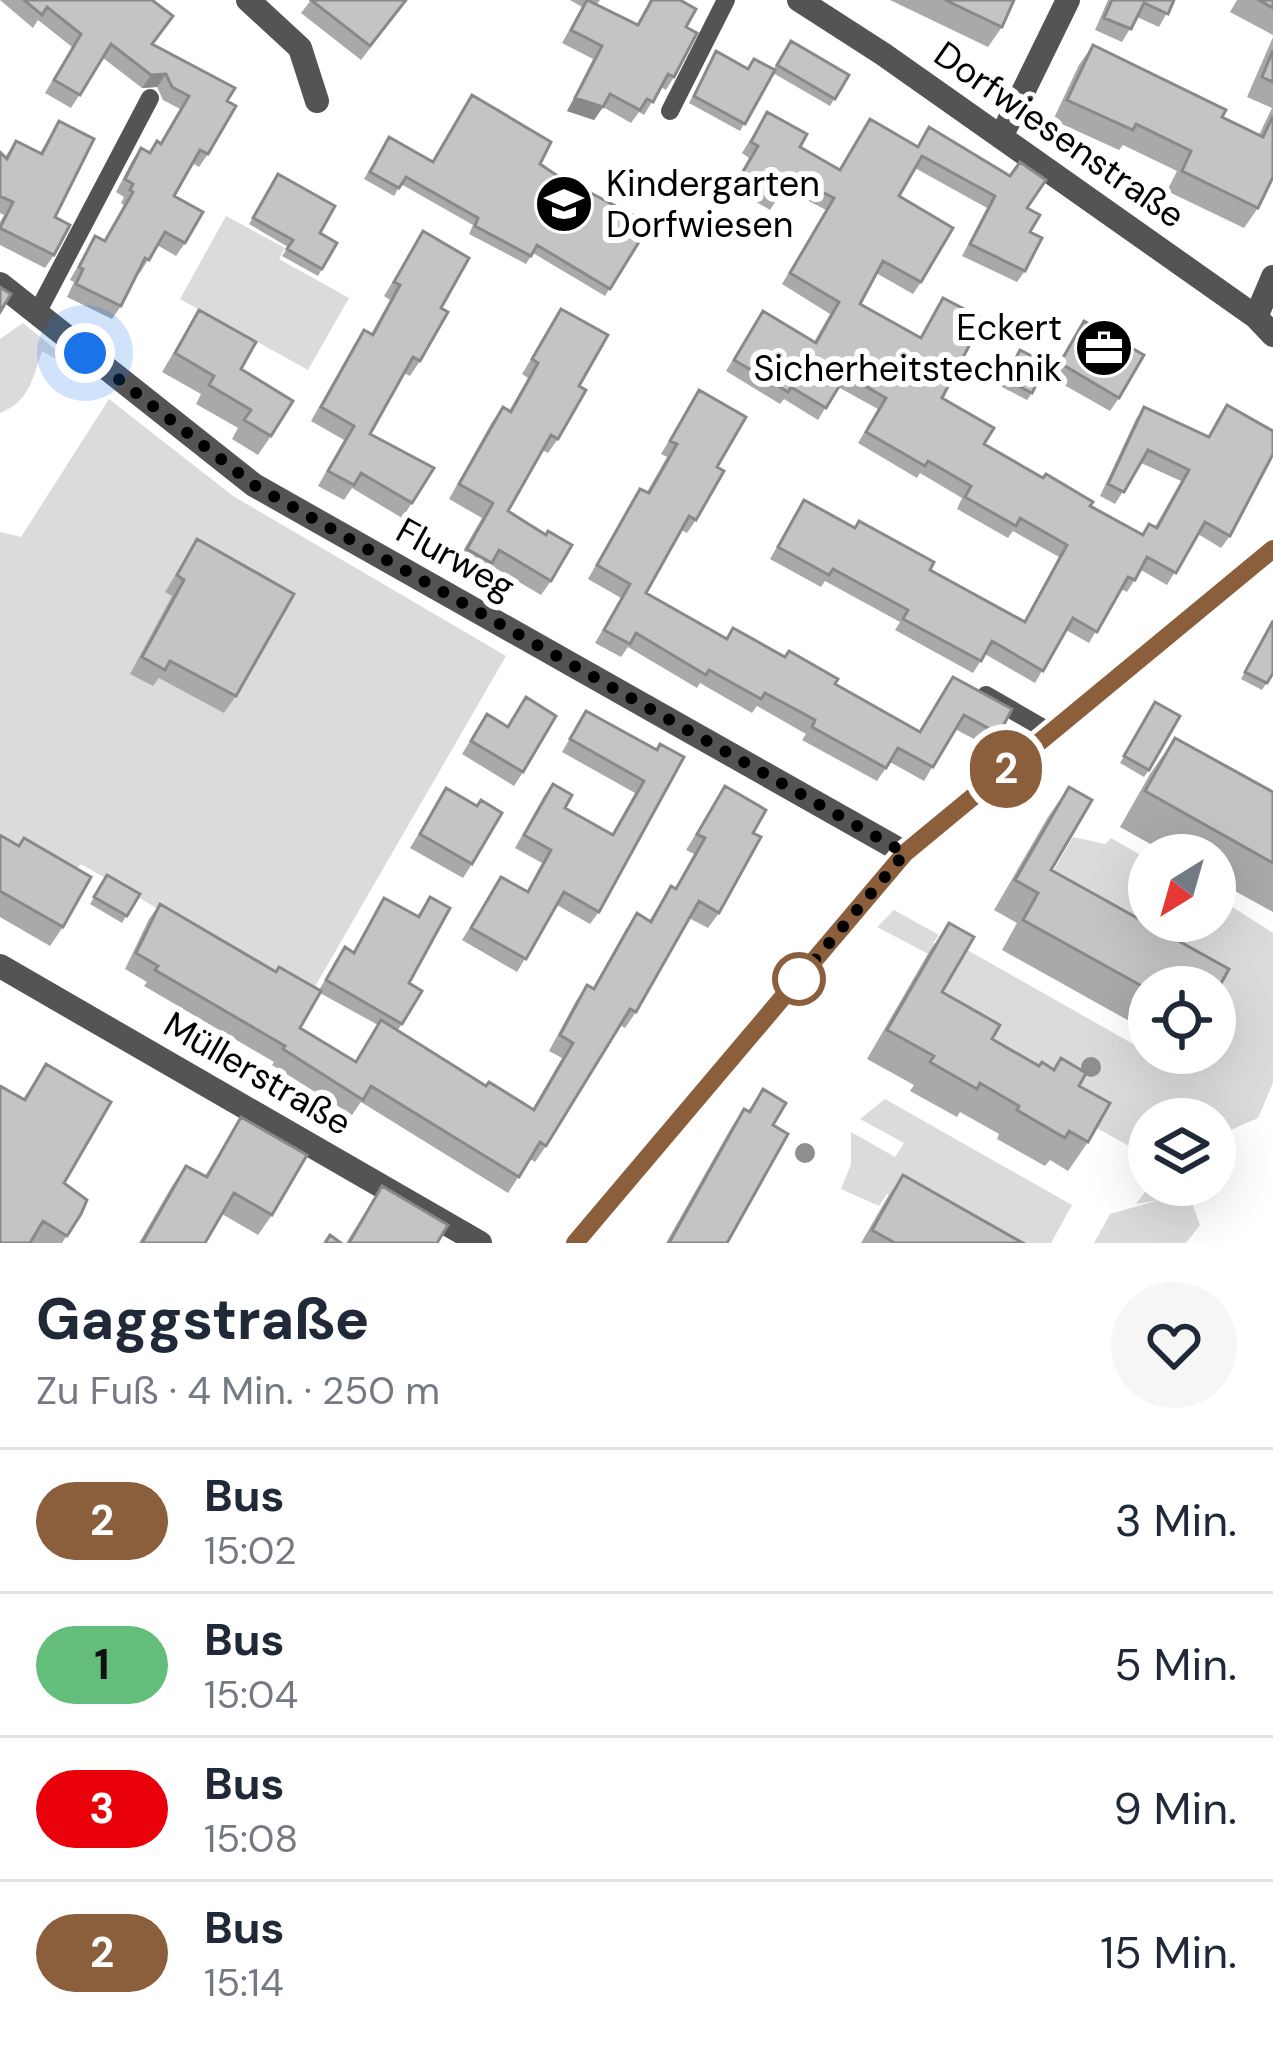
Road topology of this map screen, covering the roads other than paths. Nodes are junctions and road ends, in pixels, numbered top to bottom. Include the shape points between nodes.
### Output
1 (248, 0) edge
2 (726, 0) edge
3 (800, 0) edge
4 (1068, 0) edge
5 (150, 98) dead end
6 (317, 101) dead end
7 (670, 111) dead end
8 (1001, 137) junction
9 (1273, 277) edge
10 (0, 284) edge
11 (37, 313) junction
12 (1264, 326) edge
13 (1273, 549) edge
14 (986, 695) edge
15 (1050, 732) junction
16 (905, 853) junction
17 (0, 966) edge
18 (464, 1239) edge
19 (575, 1243) edge

1 - 6 street via 300,48
2 - 7 lane
3 - 8 street, Dorfwiesenstraße
4 - 8 street
5 - 11 lane
8 - 12 street, Dorfwiesenstraße
9 - 12 street
10 - 11 street, Flurweg
11 - 16 street, Flurweg via 254,485
13 - 15 street
14 - 15 lane
15 - 16 street
16 - 19 street
17 - 18 street, Müllerstraße

